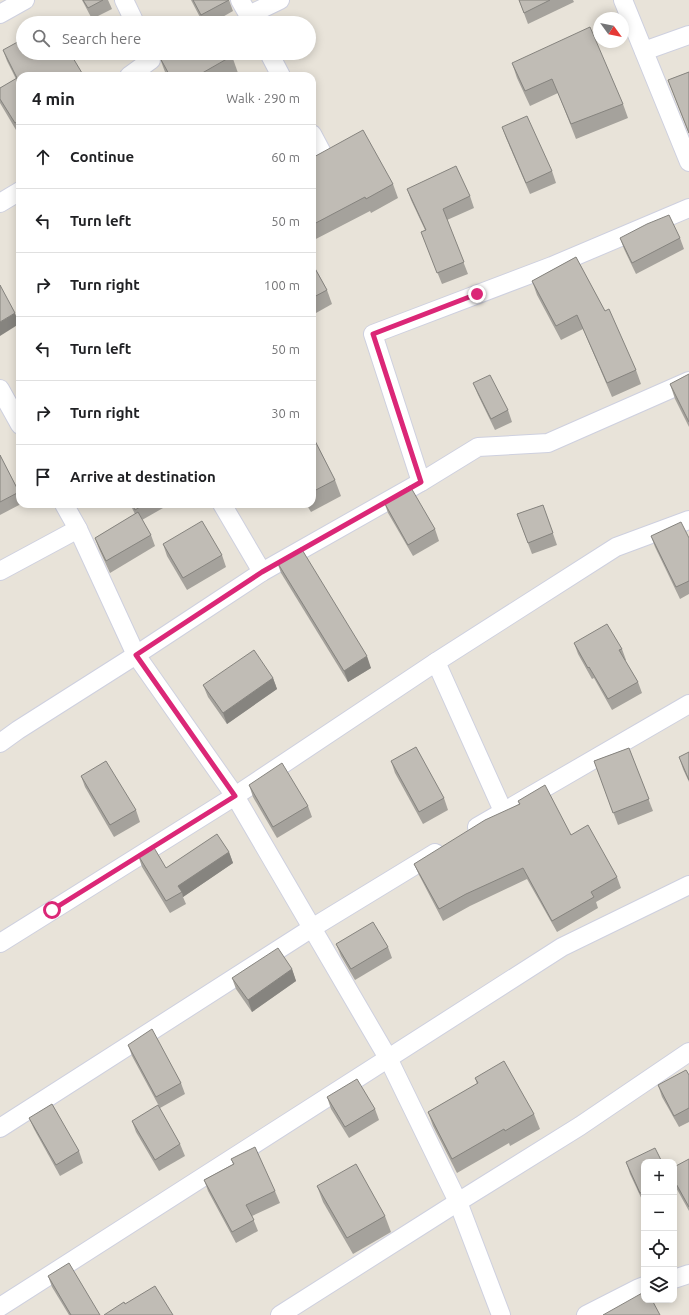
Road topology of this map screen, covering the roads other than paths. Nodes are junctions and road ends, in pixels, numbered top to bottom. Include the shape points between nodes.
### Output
1 (25, 0) edge
2 (124, 0) edge
3 (280, 0) edge
4 (623, 0) edge
5 (247, 13) edge
6 (0, 14) edge
7 (132, 16) edge
8 (689, 35) edge
9 (644, 51) junction
10 (151, 60) edge
11 (273, 60) edge
12 (135, 72) edge
13 (279, 72) edge
14 (316, 142) edge
15 (316, 155) edge
16 (689, 162) edge
17 (16, 193) edge
18 (0, 203) edge
19 (689, 208) edge
20 (689, 381) edge
21 (0, 389) edge
22 (16, 418) edge
23 (421, 482) junction
24 (66, 508) edge
25 (224, 508) edge
26 (689, 520) edge
27 (78, 529) junction
28 (0, 571) edge
29 (262, 572) junction
30 (136, 655) junction
31 (436, 662) junction
32 (689, 704) edge
33 (0, 743) edge
34 (235, 796) junction
35 (503, 811) junction
36 (689, 885) edge
37 (312, 928) junction
38 (0, 943) edge
39 (689, 1052) edge
40 (388, 1058) junction
41 (0, 1128) edge
42 (458, 1202) junction
43 (689, 1274) edge
44 (677, 1278) edge
45 (641, 1288) edge
46 (0, 1306) edge
47 (280, 1315) edge
48 (501, 1315) edge
49 (586, 1315) edge

1 - 6 street
2 - 7 street
3 - 5 street
4 - 9 street
8 - 9 street
9 - 16 street
10 - 12 street
11 - 13 street
14 - 15 street via 321,151
17 - 18 street
19 - 23 street via 552,266 373,334
20 - 23 street via 548,443 478,447
21 - 22 street
23 - 29 street
24 - 27 street
25 - 29 street
26 - 31 street via 616,547
27 - 28 street
27 - 30 street
29 - 30 street
30 - 33 street
30 - 34 street
31 - 34 street
31 - 35 street
32 - 35 street
34 - 37 street
34 - 38 street
35 - 37 street
36 - 40 street via 562,947
37 - 40 street
37 - 41 street
39 - 42 street via 580,1126
40 - 42 street
40 - 46 street
42 - 47 street
42 - 48 street
43 - 44 street
45 - 49 street

